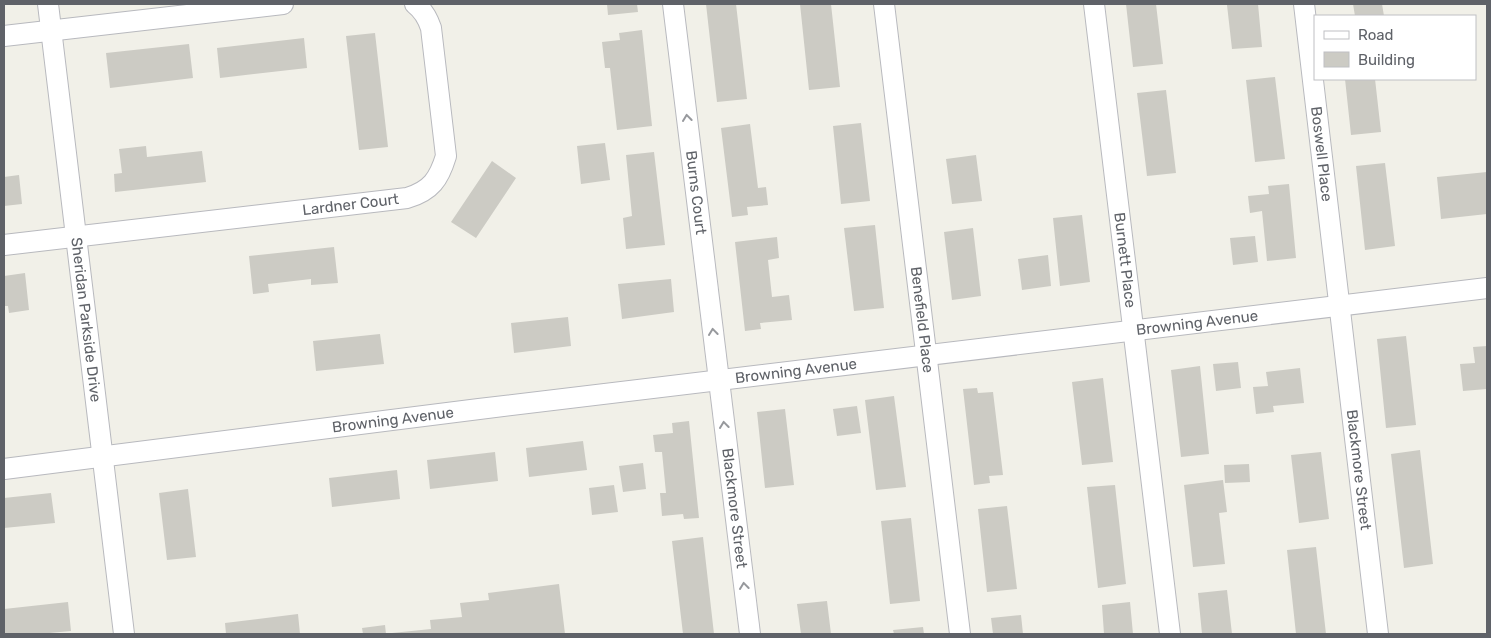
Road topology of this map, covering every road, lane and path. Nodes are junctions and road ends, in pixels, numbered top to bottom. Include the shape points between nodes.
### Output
1 (48, 4) edge
2 (283, 4) edge
3 (415, 4) edge
4 (674, 4) edge
5 (884, 4) edge
6 (1094, 4) edge
7 (1304, 4) edge
8 (51, 30) junction
9 (4, 36) edge
10 (76, 237) junction
11 (4, 245) edge
12 (1487, 288) edge
13 (1340, 306) junction
14 (1133, 331) junction
15 (927, 355) junction
16 (719, 380) junction
17 (103, 457) junction
18 (4, 469) edge
19 (124, 634) edge
20 (750, 634) edge
21 (960, 634) edge
22 (1170, 634) edge
23 (1378, 634) edge

1 - 8 street, Sheridan Parkside Drive
2 - 8 street
3 - 10 street, Lardner Court via 431,28 446,156 432,186 407,198
16 -> 4 street, Burns Court
5 - 15 street, Benefield Place
6 - 14 street, Burnett Place
7 - 13 street, Boswell Place
8 - 9 street
8 - 10 street, Sheridan Parkside Drive
10 - 11 street, Lardner Court
10 - 17 street, Sheridan Parkside Drive
12 - 13 street, Browning Avenue
13 - 14 street, Browning Avenue
13 - 23 street, Blackmore Street
14 - 15 street, Browning Avenue
14 - 22 street, Burnett Place
15 - 16 street, Browning Avenue
15 - 21 street, Benefield Place
16 - 17 street, Browning Avenue
20 -> 16 street, Blackmore Street
17 - 18 street, Browning Avenue
17 - 19 street, Sheridan Parkside Drive

